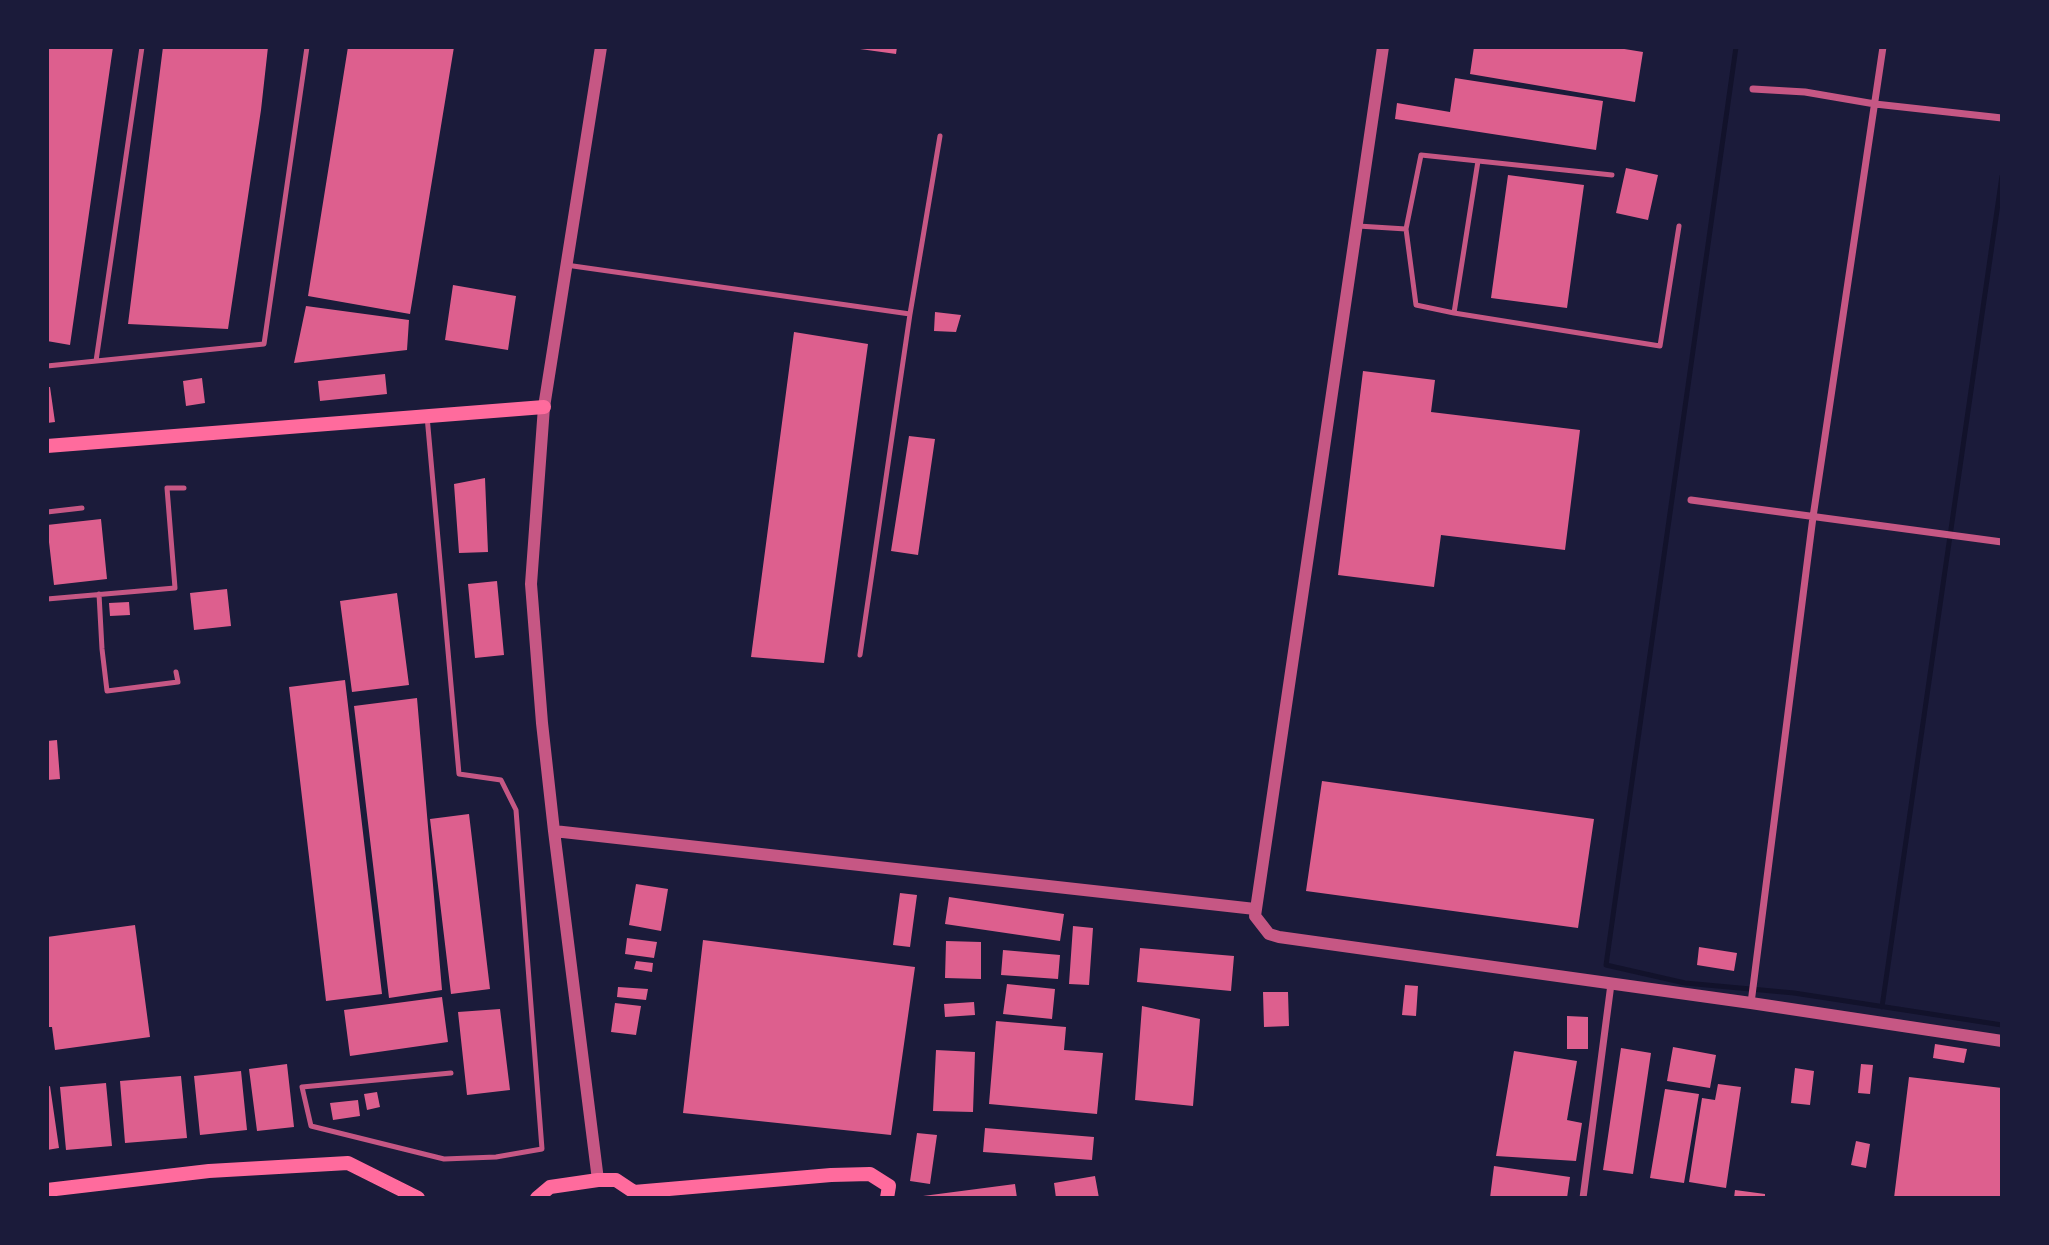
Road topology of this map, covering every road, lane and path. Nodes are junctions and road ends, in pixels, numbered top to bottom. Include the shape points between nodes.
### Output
1 (142, 47) edge
2 (307, 47) edge
3 (601, 47) edge
4 (1383, 47) edge
5 (1883, 47) edge
6 (1753, 89) dead end
7 (1875, 104) junction
8 (2002, 118) edge
9 (940, 136) dead end
10 (1478, 161) junction
11 (1612, 174) dead end
12 (1356, 226) junction
13 (1679, 226) dead end
14 (1406, 229) junction
15 (566, 265) junction
16 (1454, 313) junction
17 (910, 314) junction
18 (96, 361) junction
19 (47, 366) edge
20 (544, 407) junction
21 (427, 416) junction
22 (47, 446) edge
23 (184, 488) dead end
24 (1690, 500) dead end
25 (82, 508) dead end
26 (47, 512) edge
27 (1813, 517) junction
28 (2002, 542) edge
29 (99, 594) junction
30 (47, 599) edge
31 (860, 655) dead end
32 (176, 672) dead end
33 (554, 831) junction
34 (1255, 909) junction
35 (1611, 984) junction
36 (1751, 1000) junction
37 (2002, 1041) edge
38 (451, 1073) dead end
39 (598, 1180) junction
40 (47, 1190) edge
41 (418, 1198) edge
42 (537, 1198) edge
43 (887, 1198) edge
44 (1583, 1198) edge

1 - 18 lane
2 - 18 lane via 264,344
3 - 15 street
4 - 12 street
5 - 7 street
6 - 7 street
7 - 8 street
7 - 27 street
9 - 17 lane
10 - 11 lane
10 - 14 lane via 1421,155
10 - 16 lane
12 - 14 lane
12 - 34 street
13 - 16 lane via 1660,346
14 - 16 lane via 1416,305
15 - 17 lane
15 - 20 street
17 - 31 lane
18 - 19 lane
20 - 21 main road
20 - 33 street via 531,584
21 - 22 main road
21 - 38 lane via 459,774 501,780 516,810 542,1149 444,1159 311,1126 302,1087
23 - 29 lane via 167,488 175,587
24 - 27 street
25 - 26 lane
27 - 28 street
27 - 36 street
29 - 30 lane
29 - 32 lane via 107,691 178,682
33 - 34 street
33 - 39 street
34 - 35 street via 1262,926 1279,937
35 - 36 street
35 - 44 street
36 - 37 street
39 - 42 main road via 550,1187
39 - 43 main road via 616,1180 634,1192 870,1174 888,1186
40 - 41 main road via 209,1171 348,1163

